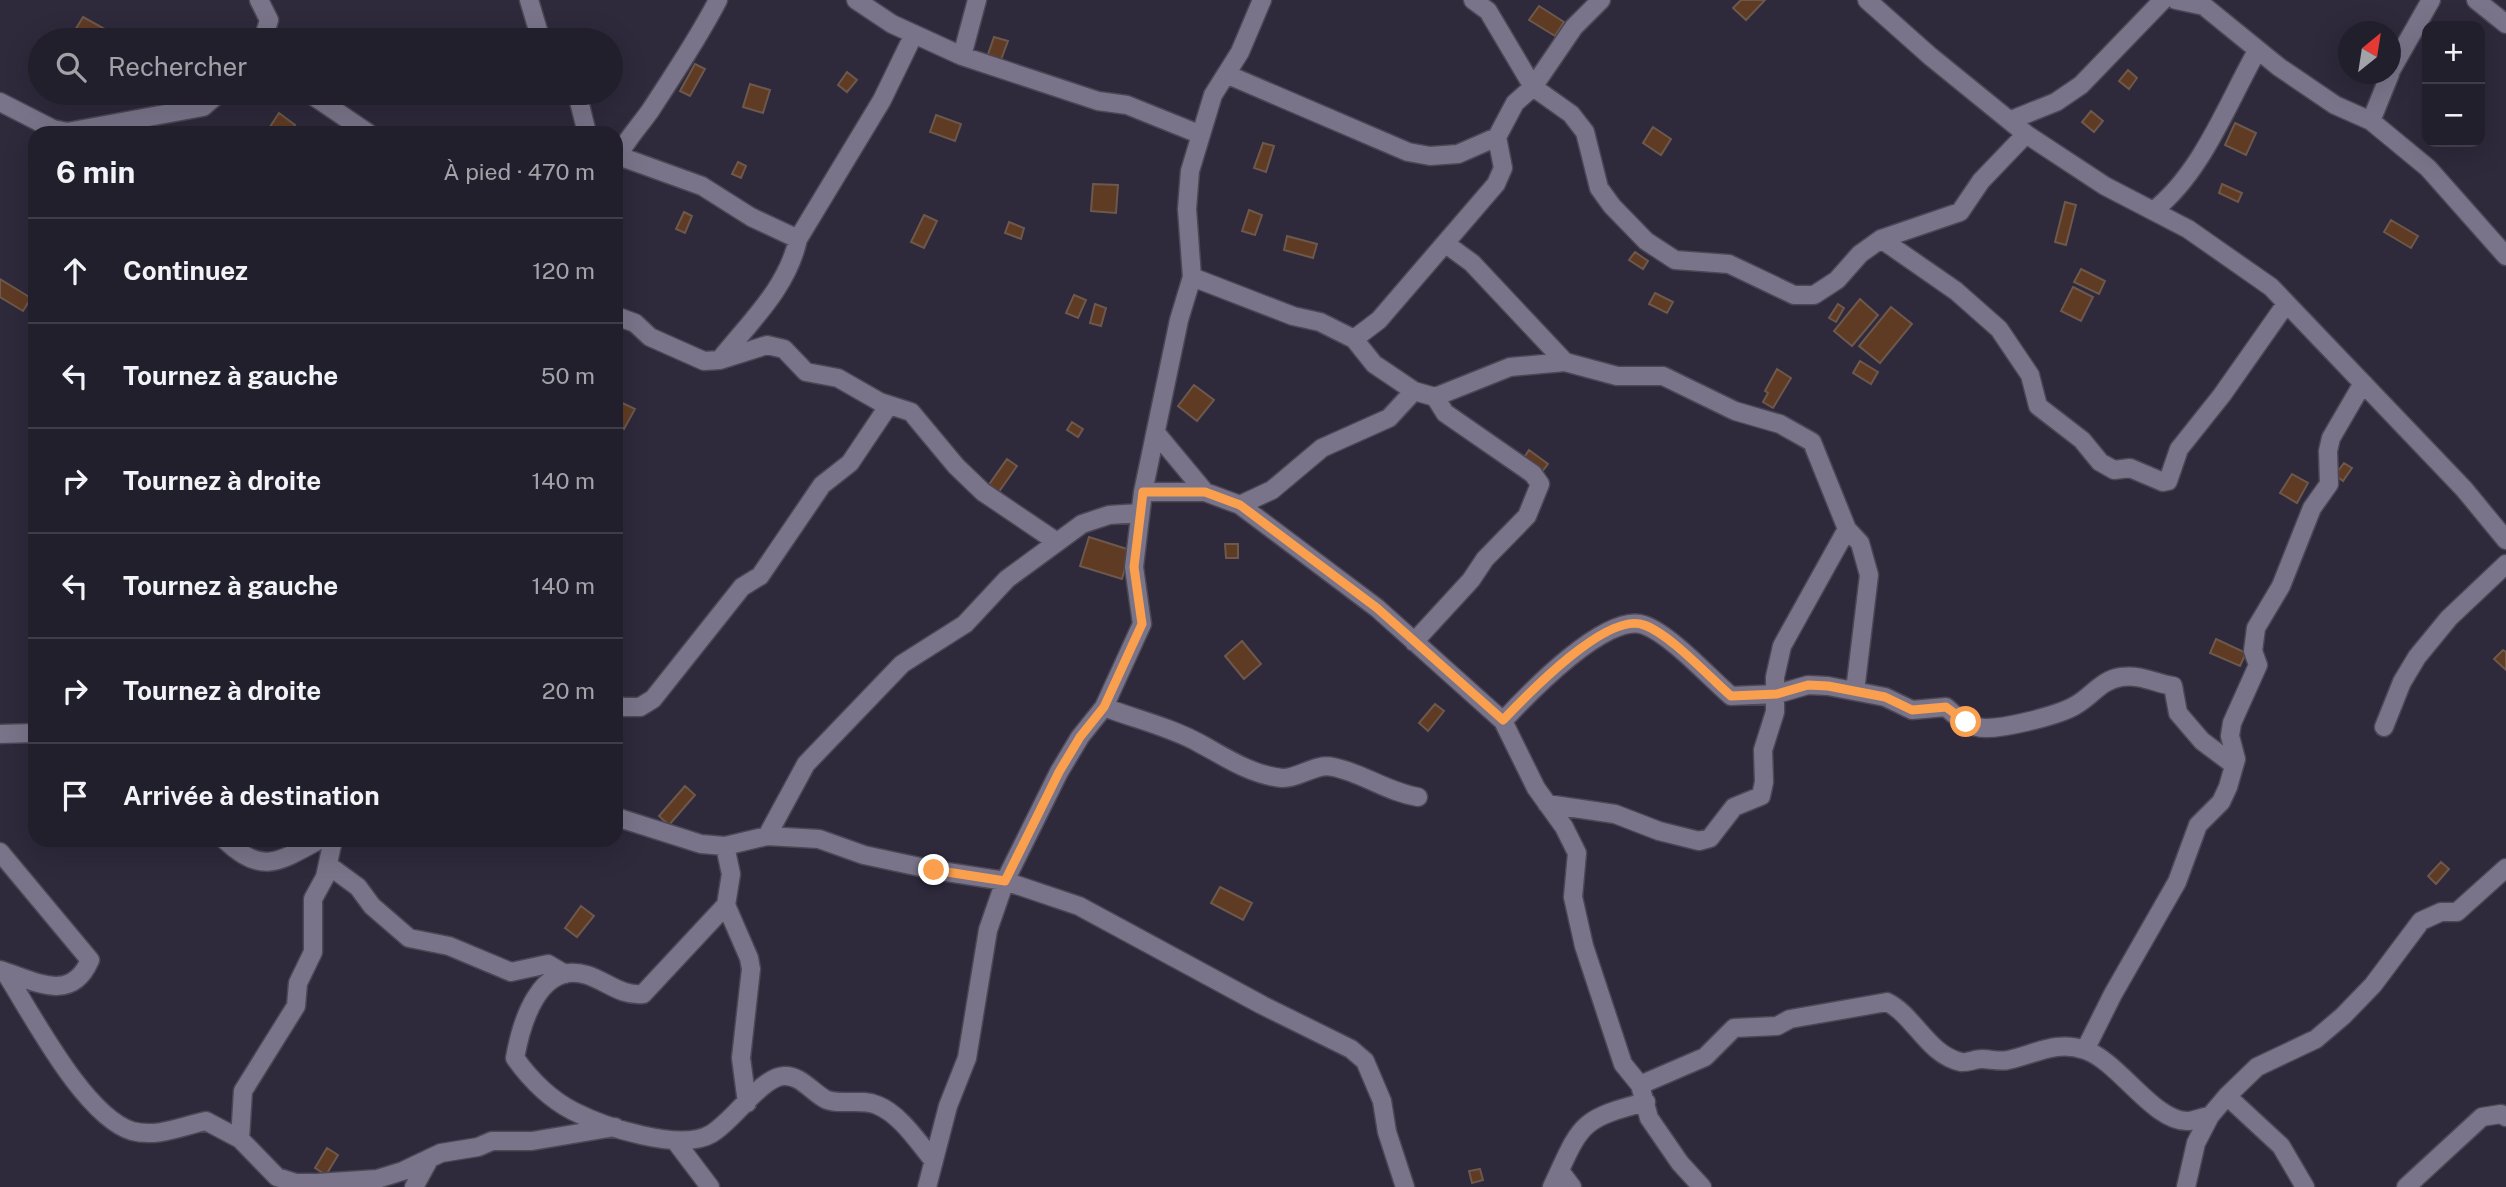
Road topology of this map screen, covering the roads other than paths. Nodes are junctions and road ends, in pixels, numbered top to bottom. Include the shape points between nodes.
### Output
1 (259, 0) edge
2 (529, 0) edge
3 (719, 0) edge
4 (856, 0) edge
5 (977, 0) edge
6 (1262, 0) edge
7 (1473, 0) edge
8 (1601, 0) edge
9 (1867, 0) edge
10 (2163, 0) edge
11 (2176, 0) edge
12 (2431, 0) edge
13 (2476, 0) edge
14 (2206, 3) edge
15 (2506, 24) edge
16 (267, 28) edge
17 (537, 28) edge
18 (914, 34) junction
19 (2257, 51) junction
20 (2401, 53) edge
21 (962, 56) junction
22 (1226, 74) junction
23 (2386, 84) edge
24 (1533, 87) junction
25 (0, 102) edge
26 (205, 105) edge
27 (327, 105) edge
28 (580, 105) edge
29 (2011, 120) junction
30 (2371, 121) junction
31 (47, 126) edge
32 (127, 126) edge
33 (358, 126) edge
34 (585, 126) edge
35 (1199, 134) junction
36 (2026, 134) junction
37 (1497, 137) junction
38 (623, 146) edge
39 (623, 158) edge
40 (2153, 211) junction
41 (798, 239) junction
42 (1881, 239) junction
43 (1446, 244) junction
44 (2506, 256) edge
45 (1192, 277) junction
46 (2286, 303) junction
47 (623, 319) edge
48 (1354, 339) junction
49 (720, 360) junction
50 (1565, 362) junction
51 (2363, 383) junction
52 (1414, 391) junction
53 (1435, 397) junction
54 (889, 405) junction
55 (1156, 433) junction
56 (1143, 492) junction
57 (1205, 492) junction
58 (1240, 505) junction
59 (1140, 513) junction
60 (1847, 529) junction
61 (2506, 540) edge
62 (1057, 542) junction
63 (2506, 564) edge
64 (1414, 642) junction
65 (1855, 691) junction
66 (1777, 694) junction
67 (1104, 707) junction
68 (623, 708) edge
69 (1503, 720) junction
70 (2384, 727) dead end
71 (28, 733) edge
72 (0, 734) edge
73 (2234, 765) junction
74 (1418, 797) dead end
75 (1547, 804) junction
76 (623, 819) edge
77 (767, 836) junction
78 (725, 846) junction
79 (234, 847) edge
80 (307, 847) edge
81 (332, 847) edge
82 (0, 852) edge
83 (328, 865) junction
84 (2506, 868) edge
85 (1005, 881) junction
86 (726, 905) junction
87 (3, 971) edge
88 (565, 974) junction
89 (2085, 1050) junction
90 (1640, 1084) junction
91 (2227, 1096) junction
92 (1646, 1102) junction
93 (747, 1103) junction
94 (2210, 1116) junction
95 (2506, 1117) edge
96 (615, 1127) junction
97 (240, 1139) junction
98 (676, 1142) junction
99 (430, 1158) junction
100 (933, 1160) junction
101 (1556, 1179) edge
102 (414, 1187) edge
103 (710, 1187) edge
104 (927, 1187) edge
105 (1405, 1187) edge
106 (1572, 1187) edge
107 (1702, 1187) edge
108 (2186, 1187) edge
109 (2305, 1187) edge
110 (2406, 1187) edge

1 - 16 street via 269,20
2 - 17 street
3 - 38 street via 698,39
4 - 18 street
5 - 21 street
6 - 22 street
7 - 24 street via 1488,11
8 - 24 street via 1574,27
9 - 29 street
10 - 29 street via 2081,85 2056,102
11 - 14 street
12 - 20 street
13 - 15 street
14 - 19 street
18 - 21 street
18 - 41 street via 883,100
19 - 30 street via 2335,105
19 - 40 street via 2173,196
21 - 35 street via 1098,101 1127,105
22 - 35 street
22 - 37 street via 1408,152 1458,154
23 - 30 street
24 - 37 street via 1516,103
24 - 42 street via 1571,114 1585,132 1600,188 1612,206 1646,241 1675,260 1729,264 1794,295 1814,295
25 - 31 street
26 - 32 street
27 - 33 street
28 - 34 street
29 - 36 street
30 - 44 street via 2428,168
35 - 45 street via 1187,209
36 - 40 street via 2105,186
36 - 42 street via 1981,181 1960,212
37 - 43 street via 1503,168 1496,184
39 - 41 street via 702,186
40 - 46 street via 2211,244
41 - 49 street via 793,263 772,297
42 - 46 street via 1956,291 1999,329 2030,375 2038,406 2082,440 2100,462 2163,482 2168,481 2179,449
43 - 48 street via 1379,320
43 - 50 street via 1472,263
45 - 48 street via 1320,322
45 - 55 street
46 - 51 street
47 - 49 street via 690,356
48 - 52 street via 1374,364
49 - 54 street via 767,345 784,349 806,372 838,378
50 - 53 street via 1510,367
50 - 60 street via 1617,376 1663,376 1735,411 1801,434 1819,455 1824,479
51 - 61 street
51 - 73 street via 2331,438 2329,484 2312,508 2290,566 2256,628 2253,651 2259,665 2232,723
52 - 53 street
52 - 58 street via 1389,418 1322,448 1272,489
53 - 64 street via 1445,413 1533,474 1540,484 1527,516
54 - 62 street via 911,412 983,492
54 - 68 street via 850,463 822,485 760,576 742,587 653,699 640,707
55 - 56 street
55 - 57 street
56 - 57 street
56 - 59 street
57 - 58 street
58 - 64 street via 1377,608
59 - 62 street via 1109,515 1082,524
59 - 67 street via 1134,567 1142,624
60 - 65 street via 1860,543 1869,575
60 - 66 street via 1782,646 1775,677
62 - 77 street via 1007,579 965,624 902,664 860,705 806,764
63 - 70 street via 2449,618 2417,657
64 - 69 street
65 - 66 street via 1808,685
65 - 73 street via 1885,697 1912,710 1946,707 1980,728 2029,721 2075,706 2097,687 2120,677 2151,679 2173,686 2178,713 2202,741
66 - 69 street via 1731,696 1647,625 1633,622 1594,639
66 - 75 street via 1765,738 1760,796 1734,807 1710,838 1684,839 1615,814
67 - 74 street via 1264,773 1285,778 1332,766 1394,793
67 - 85 street via 1059,772
69 - 75 street via 1511,743
71 - 72 street
73 - 89 street via 2221,802 2198,825 2177,881
75 - 90 street via 1577,853 1573,897 1584,946 1623,1064
76 - 78 street via 701,844
77 - 78 street
77 - 85 street via 819,839 864,855
78 - 86 street via 731,874
79 - 80 street via 251,860 268,864
81 - 83 street
82 - 87 street via 90,960 78,981 66,987
83 - 88 street via 358,887 372,906 409,938 449,946 511,972 548,964
83 - 97 street via 313,900 313,952 299,983 296,1006 243,1091
84 - 91 street via 2457,912 2441,912 2421,921 2373,985 2343,1016 2316,1039 2257,1067
85 - 100 street via 988,930 967,1058
85 - 105 street via 1079,906 1351,1049 1365,1062 1382,1101
86 - 88 street via 643,994 631,995 587,975
86 - 93 street via 751,969 742,1042
87 - 97 street via 72,1076 108,1116 132,1130 163,1133 206,1121
88 - 96 street via 536,997 521,1024 515,1058 531,1080 572,1111
89 - 90 street via 2061,1045 2006,1061 1961,1062 1919,1033 1896,1007 1877,1002 1860,1009 1790,1019 1777,1026 1734,1028 1704,1057
89 - 94 street via 2105,1060 2165,1112 2187,1121
90 - 92 street
91 - 94 street
91 - 109 street via 2281,1146
92 - 101 street via 1603,1113 1583,1127
92 - 107 street via 1649,1118
93 - 98 street via 708,1136
93 - 100 street via 767,1080 798,1079 828,1101 877,1105 902,1123
94 - 108 street via 2196,1143
95 - 110 street via 2482,1117
96 - 98 street
96 - 99 street via 532,1140 492,1141
97 - 99 street via 277,1177 296,1183 376,1180
98 - 103 street
99 - 102 street
100 - 104 street
101 - 106 street

